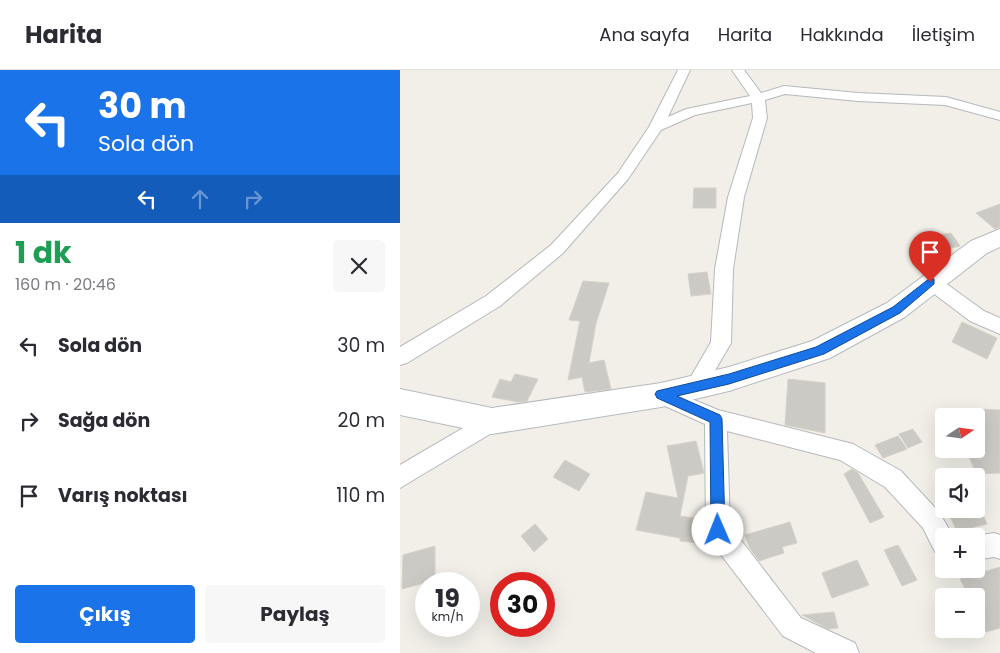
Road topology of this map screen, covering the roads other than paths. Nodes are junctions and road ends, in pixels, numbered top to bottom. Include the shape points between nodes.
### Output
1 (684, 70) edge
2 (738, 70) edge
3 (758, 98) junction
4 (1000, 116) edge
5 (656, 127) junction
6 (1000, 237) edge
7 (930, 282) junction
8 (1000, 326) edge
9 (400, 357) edge
10 (695, 387) junction
11 (661, 394) junction
12 (400, 402) edge
13 (716, 419) junction
14 (492, 421) junction
15 (400, 477) edge
16 (936, 528) edge
17 (985, 546) edge
18 (1000, 548) edge
19 (845, 653) edge

1 - 5 street
2 - 3 street
3 - 4 street via 784,90 946,101
3 - 5 street via 691,112
3 - 10 street via 760,118 736,197 724,269 720,343
5 - 9 street via 623,176 556,249 493,300
6 - 7 street via 979,247
7 - 8 street via 977,316
7 - 10 street via 896,310 820,350
10 - 11 street
11 - 13 street
11 - 14 street
12 - 14 street
13 - 16 street via 845,451 893,479
13 - 19 street via 718,530 792,627
14 - 15 street
17 - 18 street

